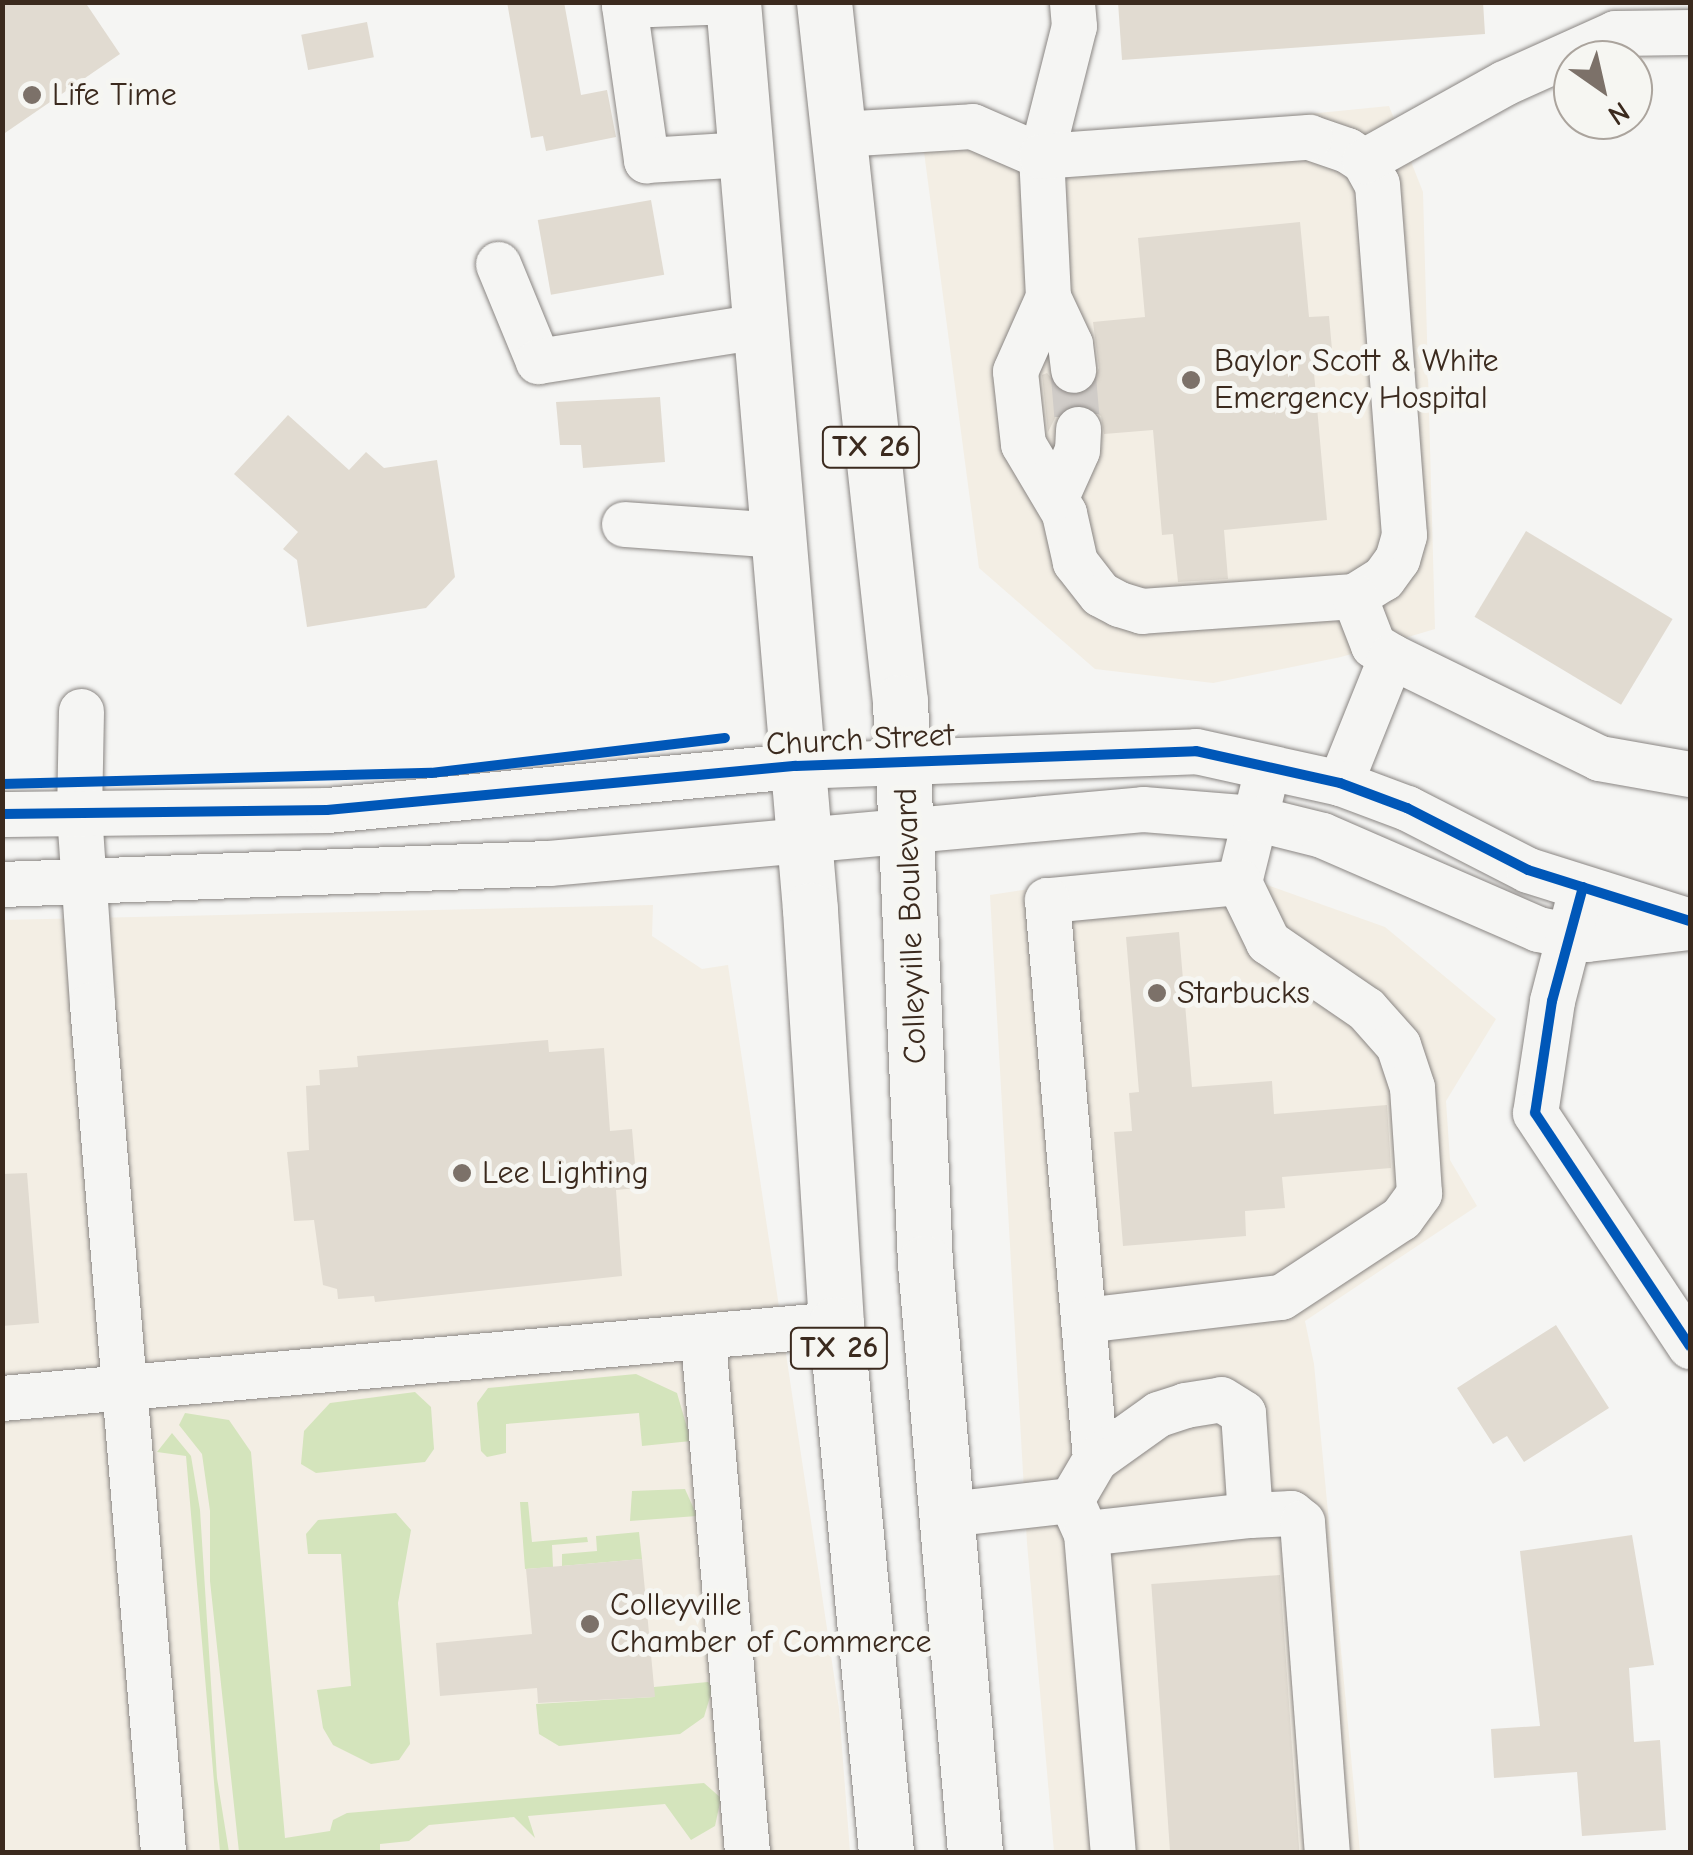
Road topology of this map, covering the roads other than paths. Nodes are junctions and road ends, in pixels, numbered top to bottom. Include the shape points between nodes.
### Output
1 (706, 2) edge
2 (733, 2) edge
3 (824, 2) edge
4 (1072, 2) edge
5 (1666, 23) edge
6 (839, 134) junction
7 (745, 154) junction
8 (1041, 156) junction
9 (1364, 161) junction
10 (498, 264) dead end
11 (1048, 297) junction
12 (759, 326) junction
13 (1073, 370) tunnel mouth
14 (1078, 429) tunnel mouth
15 (1056, 497) junction
16 (624, 524) dead end
17 (776, 534) junction
18 (1354, 596) junction
19 (1391, 656) junction
20 (81, 711) dead end
21 (904, 760) junction
22 (1269, 763) junction
23 (796, 766) junction
24 (1690, 774) edge
25 (1340, 783) junction
26 (80, 813) junction
27 (2, 814) edge
28 (1254, 818) junction
29 (908, 833) junction
30 (800, 842) junction
31 (85, 882) junction
32 (1239, 882) junction
33 (2, 884) edge
34 (1583, 887) junction
35 (1690, 924) edge
36 (1568, 935) junction
37 (1084, 1320) junction
38 (836, 1324) junction
39 (704, 1340) junction
40 (1690, 1346) edge
41 (122, 1390) junction
42 (2, 1398) edge
43 (1095, 1460) junction
44 (948, 1514) junction
45 (1250, 1515) junction
46 (1078, 1516) junction
47 (163, 1852) edge
48 (747, 1852) edge
49 (886, 1852) edge
50 (975, 1852) edge
51 (1113, 1852) edge
52 (1327, 1852) edge

1 - 7 street via 624,6 646,160
2 - 7 main road, TX 26
3 - 6 main road, Colleyville Boulevard / TX 26
4 - 8 street via 1074,26
5 - 9 street via 1615,33 1504,83
6 - 8 street via 972,126
6 - 21 main road, Colleyville Boulevard / TX 26
7 - 12 main road, TX 26
8 - 9 street via 1308,137
8 - 11 street
9 - 18 street via 1382,207 1404,535 1383,578
10 - 12 street via 538,361
11 - 13 street via 1070,344
11 - 15 street via 1015,371 1026,454
12 - 17 main road, TX 26
14 - 15 street via 1077,450
15 - 18 street via 1074,562 1100,594 1119,604 1142,611
16 - 17 street
17 - 23 main road, TX 26
18 - 19 street via 1373,646
19 - 24 street via 1599,758
19 - 25 street
20 - 26 street
21 - 22 street, Church Street via 1151,748
21 - 23 street, Church Street
21 - 29 main road, Colleyville Boulevard / TX 26
22 - 25 street, Church Street
22 - 28 street
23 - 26 street, Church Street via 327,810
23 - 30 main road, TX 26
25 - 34 street, Church Street via 1407,808 1528,870
26 - 27 street, Church Street
26 - 31 street
28 - 29 street, Church Street via 1143,809
28 - 32 street
28 - 36 street, Church Street via 1322,835 1492,910
29 - 30 street, Church Street
29 - 44 main road, Colleyville Boulevard / TX 26 via 925,1264
30 - 31 street, Church Street via 548,864
30 - 38 main road, TX 26
31 - 33 street, Church Street
31 - 41 street
32 - 37 street via 1047,900
32 - 37 street via 1282,956 1366,1009 1398,1045 1412,1086 1419,1192 1402,1218 1281,1297
34 - 35 street, Church Street
34 - 36 street
35 - 36 street, Church Street via 1586,939
36 - 40 street via 1535,1113
37 - 43 street
38 - 39 street
38 - 49 main road, TX 26
39 - 41 street
39 - 48 street
41 - 42 street
41 - 47 street
43 - 45 street via 1158,1414 1221,1399 1236,1403 1245,1424
43 - 46 street
44 - 46 street
44 - 50 main road, Colleyville Boulevard / TX 26
45 - 46 street
45 - 52 street via 1291,1513 1302,1522
46 - 51 street

